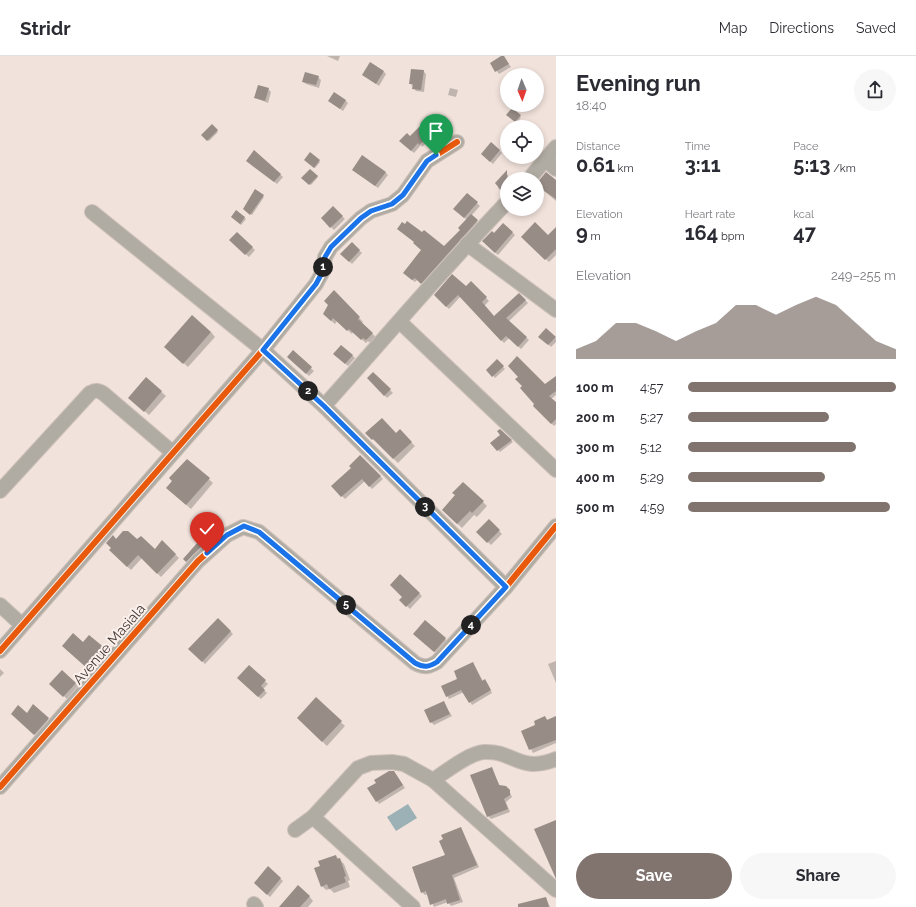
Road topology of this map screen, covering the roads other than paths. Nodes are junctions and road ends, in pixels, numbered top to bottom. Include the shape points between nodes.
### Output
1 (457, 142) dead end
2 (556, 147) edge
3 (551, 165) edge
4 (540, 172) edge
5 (500, 209) edge
6 (92, 212) dead end
7 (467, 244) junction
8 (556, 310) edge
9 (400, 322) junction
10 (263, 350) junction
11 (324, 406) junction
12 (172, 452) junction
13 (556, 470) edge
14 (0, 491) edge
15 (556, 526) edge
16 (506, 587) junction
17 (0, 605) edge
18 (22, 625) junction
19 (0, 651) edge
20 (556, 759) edge
21 (433, 780) junction
22 (0, 787) edge
23 (313, 817) junction
24 (295, 830) dead end
25 (556, 890) edge
26 (413, 907) edge

1 - 10 street via 427,161 403,195 392,204 371,211 361,218 331,247 316,284
2 - 3 street
3 - 4 street
5 - 7 street
6 - 10 street
7 - 8 street
7 - 9 street
9 - 11 street
9 - 13 street
10 - 11 street
10 - 12 street
11 - 16 street
12 - 14 street via 100,390 94,390
12 - 18 street
15 - 16 street
16 - 22 street, Avenue Masiala via 437,662 430,667 422,667 259,532 244,526 227,535 198,561
17 - 18 street
18 - 19 street
20 - 21 street via 543,764 529,765 492,752 484,752 474,754
21 - 23 street via 404,764 371,763 352,774
21 - 25 street
23 - 24 street
23 - 26 street

